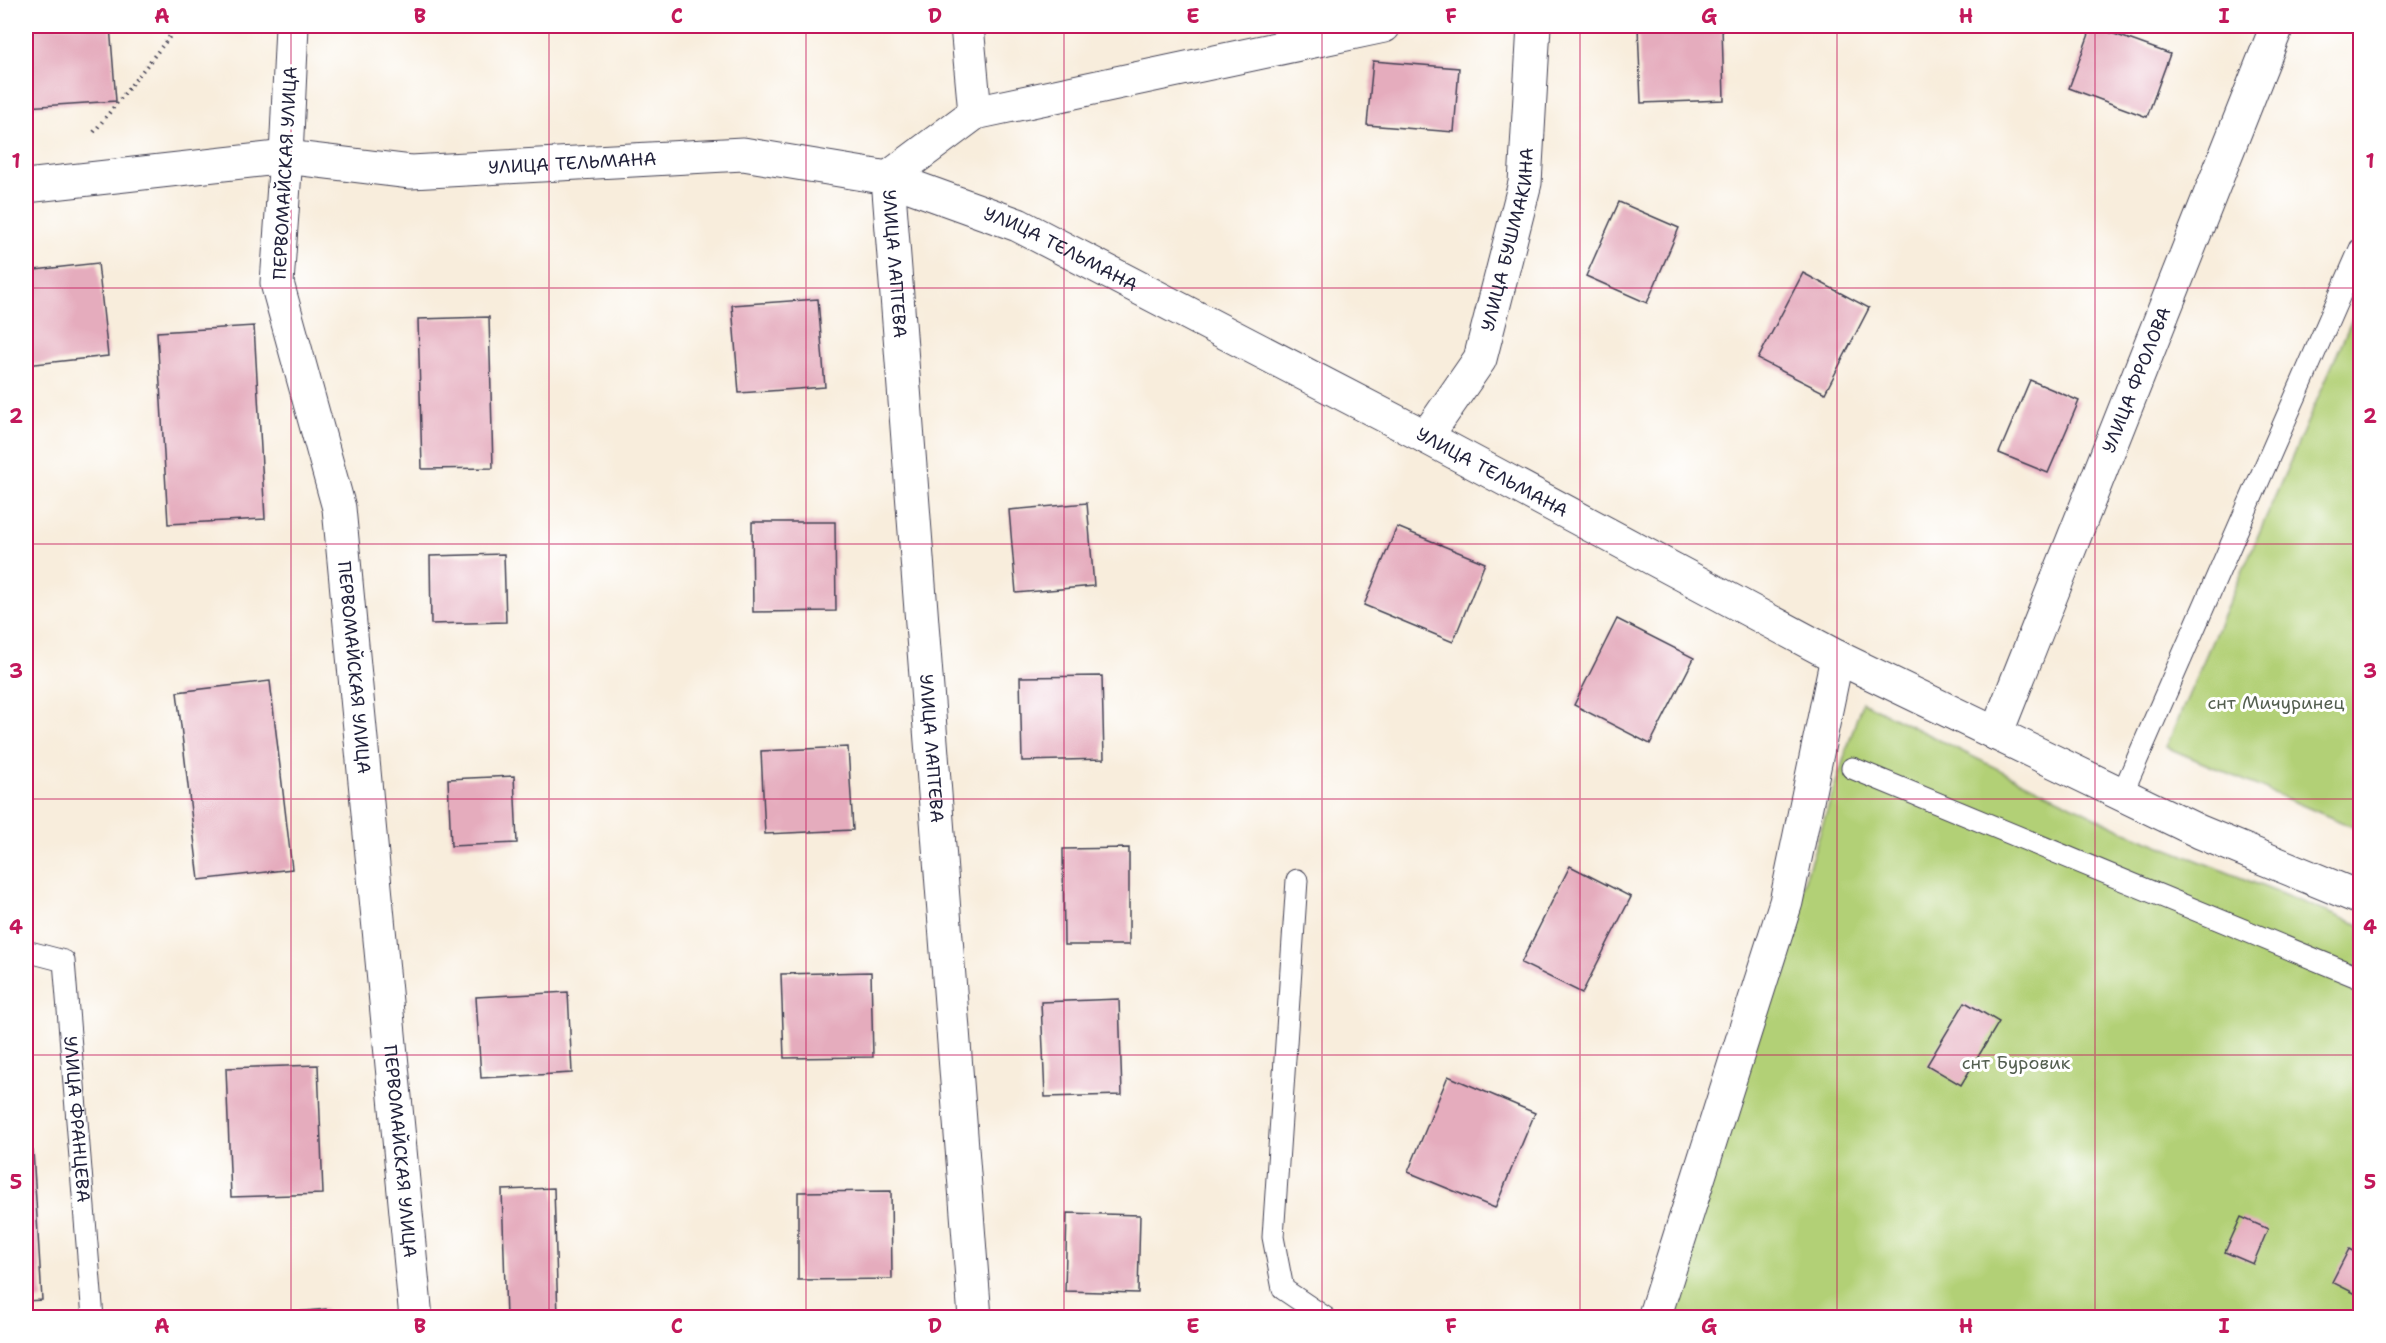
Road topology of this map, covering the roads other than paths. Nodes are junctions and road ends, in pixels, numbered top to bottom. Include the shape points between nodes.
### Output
1 (292, 26) edge
2 (967, 26) edge
3 (1384, 26) edge
4 (1534, 26) edge
5 (2277, 26) edge
6 (975, 113) junction
7 (286, 157) junction
8 (888, 178) junction
9 (26, 186) edge
10 (2361, 249) edge
11 (1426, 437) junction
12 (1837, 657) junction
13 (1996, 734) junction
14 (1852, 768) dead end
15 (2122, 794) junction
16 (1297, 880) dead end
17 (2361, 898) edge
18 (26, 951) edge
19 (2361, 978) edge
20 (93, 1317) edge
21 (416, 1317) edge
22 (975, 1317) edge
23 (1326, 1317) edge
24 (1654, 1317) edge

1 - 7 street, ПЕРВОМАЙСКАЯ УЛИЦА
2 - 6 street
3 - 6 street
4 - 11 street, УЛИЦА БУШМАКИНА via 1525,183 1480,359
5 - 13 street, УЛИЦА ФРОЛОВА
6 - 8 street
7 - 8 street, УЛИЦА ТЕЛЬМАНА via 411,172 743,154
7 - 9 street, УЛИЦА ТЕЛЬМАНА
7 - 21 street, ПЕРВОМАЙСКАЯ УЛИЦА via 277,283 339,508
8 - 11 street, УЛИЦА ТЕЛЬМАНА via 1018,225
8 - 22 street, УЛИЦА ЛАПТЕВА
10 - 15 lane
11 - 12 street, УЛИЦА ТЕЛЬМАНА
12 - 13 street, УЛИЦА ТЕЛЬМАНА
12 - 24 street via 1786,902
13 - 15 street, УЛИЦА ТЕЛЬМАНА
14 - 19 lane
15 - 17 street, УЛИЦА ТЕЛЬМАНА via 2200,832
16 - 23 lane via 1273,1237 1283,1289
18 - 20 lane, УЛИЦА ФРАНЦЕВА via 64,961

